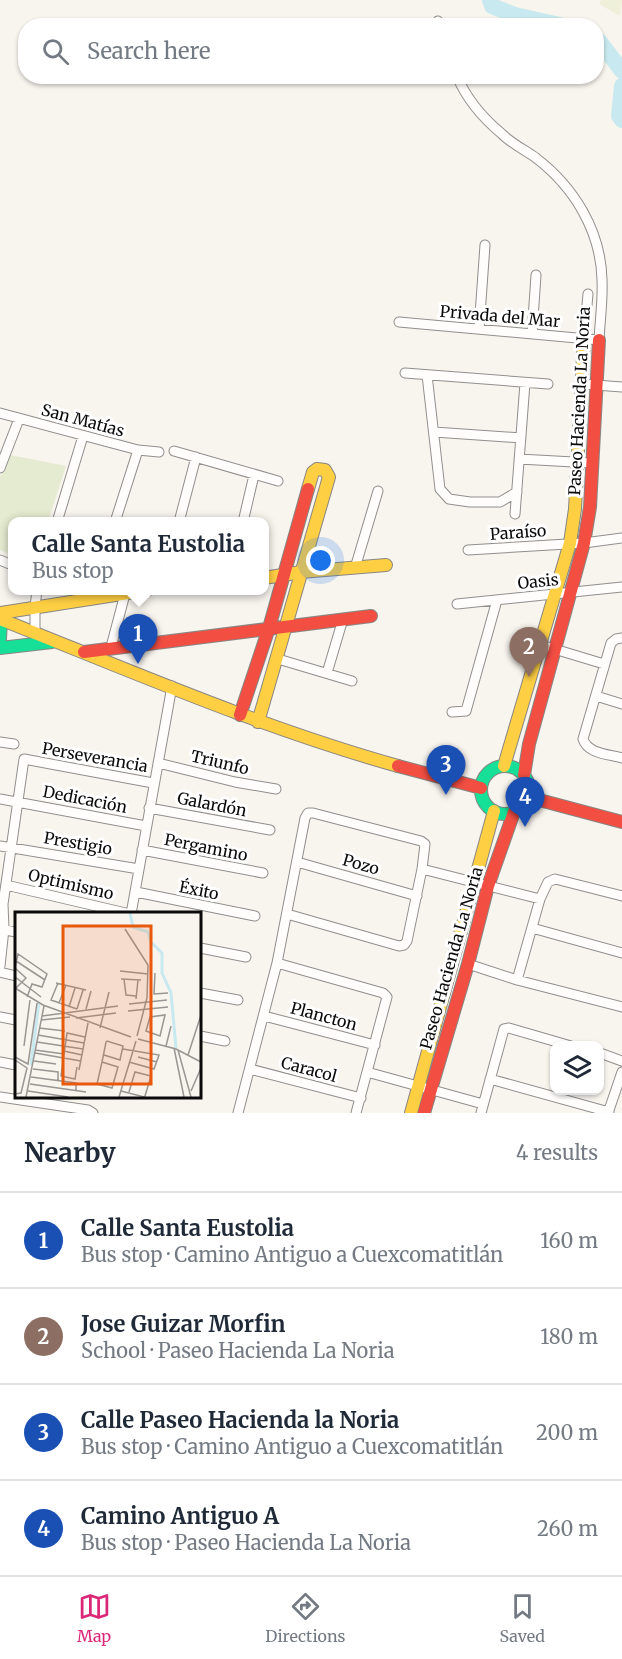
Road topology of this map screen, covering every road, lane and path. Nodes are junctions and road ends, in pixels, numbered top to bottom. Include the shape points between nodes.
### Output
1 (461, 84) edge
2 (485, 245) dead end
3 (536, 275) dead end
4 (588, 294) dead end
5 (399, 322) dead end
6 (479, 329) junction
7 (532, 334) junction
8 (584, 338) junction
9 (599, 340) junction
10 (405, 374) dead end
11 (427, 375) junction
12 (525, 383) junction
13 (548, 384) dead end
14 (582, 384) junction
15 (596, 385) junction
16 (622, 387) edge
17 (0, 413) edge
18 (20, 419) junction
19 (434, 432) junction
20 (83, 436) junction
21 (521, 438) junction
22 (138, 450) junction
23 (159, 452) dead end
24 (174, 452) dead end
25 (196, 458) junction
26 (519, 459) junction
27 (578, 462) junction
28 (592, 463) junction
29 (0, 468) edge
30 (254, 475) junction
31 (278, 481) dead end
32 (378, 491) dead end
33 (517, 492) junction
34 (305, 497) junction
35 (322, 502) junction
36 (515, 514) dead end
37 (59, 517) edge
38 (117, 517) edge
39 (180, 517) edge
40 (244, 517) edge
41 (622, 538) edge
42 (570, 543) junction
43 (584, 543) junction
44 (468, 550) dead end
45 (386, 565) dead end
46 (355, 568) junction
47 (301, 572) junction
48 (282, 576) junction
49 (269, 577) edge
50 (622, 587) edge
51 (569, 593) junction
52 (36, 595) edge
53 (93, 595) edge
54 (125, 595) edge
55 (555, 595) junction
56 (497, 600) junction
57 (457, 604) dead end
58 (34, 607) junction
59 (0, 613) edge
60 (371, 616) dead end
61 (0, 619) edge
62 (343, 619) junction
63 (285, 625) junction
64 (269, 628) junction
65 (35, 633) junction
66 (622, 638) edge
67 (0, 639) edge
68 (56, 641) junction
69 (541, 645) junction
70 (111, 647) junction
71 (0, 648) edge
72 (555, 649) junction
73 (83, 652) junction
74 (278, 659) junction
75 (604, 664) junction
76 (327, 673) junction
77 (352, 681) dead end
78 (172, 686) junction
79 (596, 696) junction
80 (622, 704) edge
81 (452, 712) dead end
82 (240, 715) junction
83 (258, 722) junction
84 (0, 742) edge
85 (14, 744) dead end
86 (622, 758) edge
87 (158, 763) junction
88 (504, 766) junction
89 (524, 775) junction
90 (153, 783) junction
91 (481, 788) junction
92 (276, 789) dead end
93 (528, 797) junction
94 (0, 798) edge
95 (17, 801) junction
96 (149, 808) junction
97 (494, 811) junction
98 (514, 812) junction
99 (622, 822) edge
100 (146, 826) junction
101 (270, 830) dead end
102 (0, 846) edge
103 (11, 847) junction
104 (142, 850) junction
105 (297, 862) junction
106 (139, 869) junction
107 (422, 869) junction
108 (263, 873) dead end
109 (474, 882) junction
110 (6, 885) junction
111 (488, 886) junction
112 (136, 892) junction
113 (417, 896) junction
114 (622, 896) edge
115 (540, 899) junction
116 (1, 904) edge
117 (122, 912) edge
118 (131, 912) edge
119 (287, 914) junction
120 (255, 916) dead end
121 (532, 928) junction
122 (2, 929) edge
123 (201, 948) edge
124 (622, 953) edge
125 (246, 957) dead end
126 (277, 963) junction
127 (468, 964) junction
128 (0, 966) edge
129 (0, 972) edge
130 (15, 976) edge
131 (517, 981) junction
132 (201, 993) edge
133 (238, 1000) dead end
134 (622, 1007) edge
135 (264, 1016) junction
136 (0, 1017) edge
137 (15, 1020) edge
138 (201, 1036) edge
139 (225, 1041) dead end
140 (554, 1041) edge
141 (375, 1045) junction
142 (604, 1054) edge
143 (622, 1061) edge
144 (0, 1062) edge
145 (15, 1065) edge
146 (250, 1069) junction
147 (368, 1072) junction
148 (622, 1072) edge
149 (490, 1079) junction
150 (424, 1088) junction
151 (0, 1097) edge
152 (361, 1098) junction
153 (482, 1108) edge
154 (93, 1113) edge
155 (238, 1113) edge
156 (356, 1113) edge
157 (411, 1113) edge
158 (424, 1113) edge
159 (608, 1113) edge

1 - 9 street, Paseo Hacienda La Noria via 495,127 555,174 584,213 602,276
2 - 6 street
3 - 7 street
4 - 8 street, Paseo Hacienda La Noria
5 - 6 street, Privada del Mar
6 - 7 street, Privada del Mar
7 - 8 street, Privada del Mar
8 - 9 street, Privada del Mar
8 - 14 street, Paseo Hacienda La Noria
9 - 15 street, Paseo Hacienda La Noria
10 - 11 street
11 - 12 street
11 - 19 street
12 - 13 street
12 - 21 street
14 - 15 street
14 - 27 street, Paseo Hacienda La Noria
15 - 16 street
15 - 28 street, Paseo Hacienda La Noria
17 - 18 street, San Matías
18 - 20 street, San Matías
18 - 29 street
19 - 21 street
19 - 33 street via 440,489 449,499 500,502
20 - 22 street, San Matías
20 - 37 street
21 - 26 street
22 - 23 street, San Matías
22 - 38 street
24 - 25 street
25 - 30 street
25 - 39 street
26 - 27 street
26 - 33 street
27 - 28 street
27 - 42 street, Paseo Hacienda La Noria
28 - 43 street, Paseo Hacienda La Noria
30 - 31 street
30 - 40 street
32 - 46 street
33 - 36 street
34 - 35 street
34 - 35 street via 313,472 325,470 328,477
34 - 48 street
35 - 47 street
41 - 43 street
42 - 43 street, Paraíso
42 - 44 street, Paraíso
42 - 55 street, Paseo Hacienda La Noria
43 - 51 street, Paseo Hacienda La Noria
45 - 46 street
46 - 47 street
47 - 48 street
47 - 63 street
48 - 49 street
48 - 64 street
50 - 51 street, Oasis
51 - 55 street, Oasis
51 - 72 street, Paseo Hacienda La Noria
52 - 58 street
53 - 58 street
54 - 70 street
55 - 56 street, Oasis
55 - 69 street, Paseo Hacienda La Noria
56 - 57 street, Oasis
56 - 81 street via 466,711
58 - 59 street
58 - 65 street
60 - 62 street
61 - 65 street
61 - 67 street
62 - 63 street
62 - 76 street
63 - 64 street
63 - 74 street
64 - 70 street
64 - 82 street
65 - 68 street
66 - 75 street via 611,643
68 - 71 street
68 - 73 street
69 - 72 street
69 - 88 street, Paseo Hacienda La Noria
70 - 73 street
72 - 75 street
72 - 89 street, Paseo Hacienda La Noria
73 - 78 street
74 - 76 street
74 - 83 street
75 - 79 street
76 - 77 street
78 - 82 street
78 - 87 street
79 - 80 street
79 - 86 street via 583,739 585,745
82 - 83 street
83 - 91 street via 351,753
84 - 85 street
87 - 90 street
87 - 92 street, Triunfo
88 - 89 street
88 - 91 street via 488,772
89 - 93 street
90 - 95 street, Perseverancia via 24,759
90 - 96 street
91 - 97 street via 482,797
93 - 98 street
93 - 99 street
94 - 95 street, Dedicación
95 - 100 street, Dedicación
95 - 103 street, Perseverancia
96 - 100 street
96 - 101 street, Galardón
97 - 98 street
97 - 109 street, Paseo Hacienda La Noria
98 - 111 street, Paseo Hacienda La Noria
100 - 104 street
102 - 103 street, Prestigio
103 - 106 street, Prestigio
103 - 110 street, Perseverancia
104 - 106 street
104 - 108 street, Pergamino
105 - 107 street via 308,813 421,841 425,844
105 - 113 street, Pozo
105 - 119 street
106 - 112 street
107 - 109 street
107 - 113 street
109 - 111 street
109 - 150 street, Paseo Hacienda La Noria
110 - 116 street, Perseverancia
110 - 117 street, Optimismo
111 - 115 street
111 - 127 street, Paseo Hacienda La Noria
112 - 118 street
112 - 120 street, Éxito
113 - 119 street via 407,941 399,946
114 - 115 street via 555,879 548,882
115 - 121 street
116 - 122 street, Perseverancia
119 - 126 street
121 - 124 street
121 - 131 street
122 - 128 street, Perseverancia
123 - 125 street
126 - 135 street
126 - 141 street via 383,993 387,998
127 - 131 street
127 - 150 street, Paseo Hacienda La Noria
129 - 130 street
131 - 134 street
132 - 133 street
135 - 141 street, Plancton
135 - 146 street
136 - 137 street
138 - 139 street
140 - 149 street via 504,1029
141 - 147 street
142 - 143 street
144 - 145 street
146 - 152 street, Caracol
146 - 155 street
147 - 150 street
147 - 152 street
148 - 159 street
149 - 153 street
149 - 159 street
150 - 153 street
150 - 157 street, Paseo Hacienda La Noria
150 - 158 street, Paseo Hacienda La Noria
151 - 154 street
152 - 156 street

